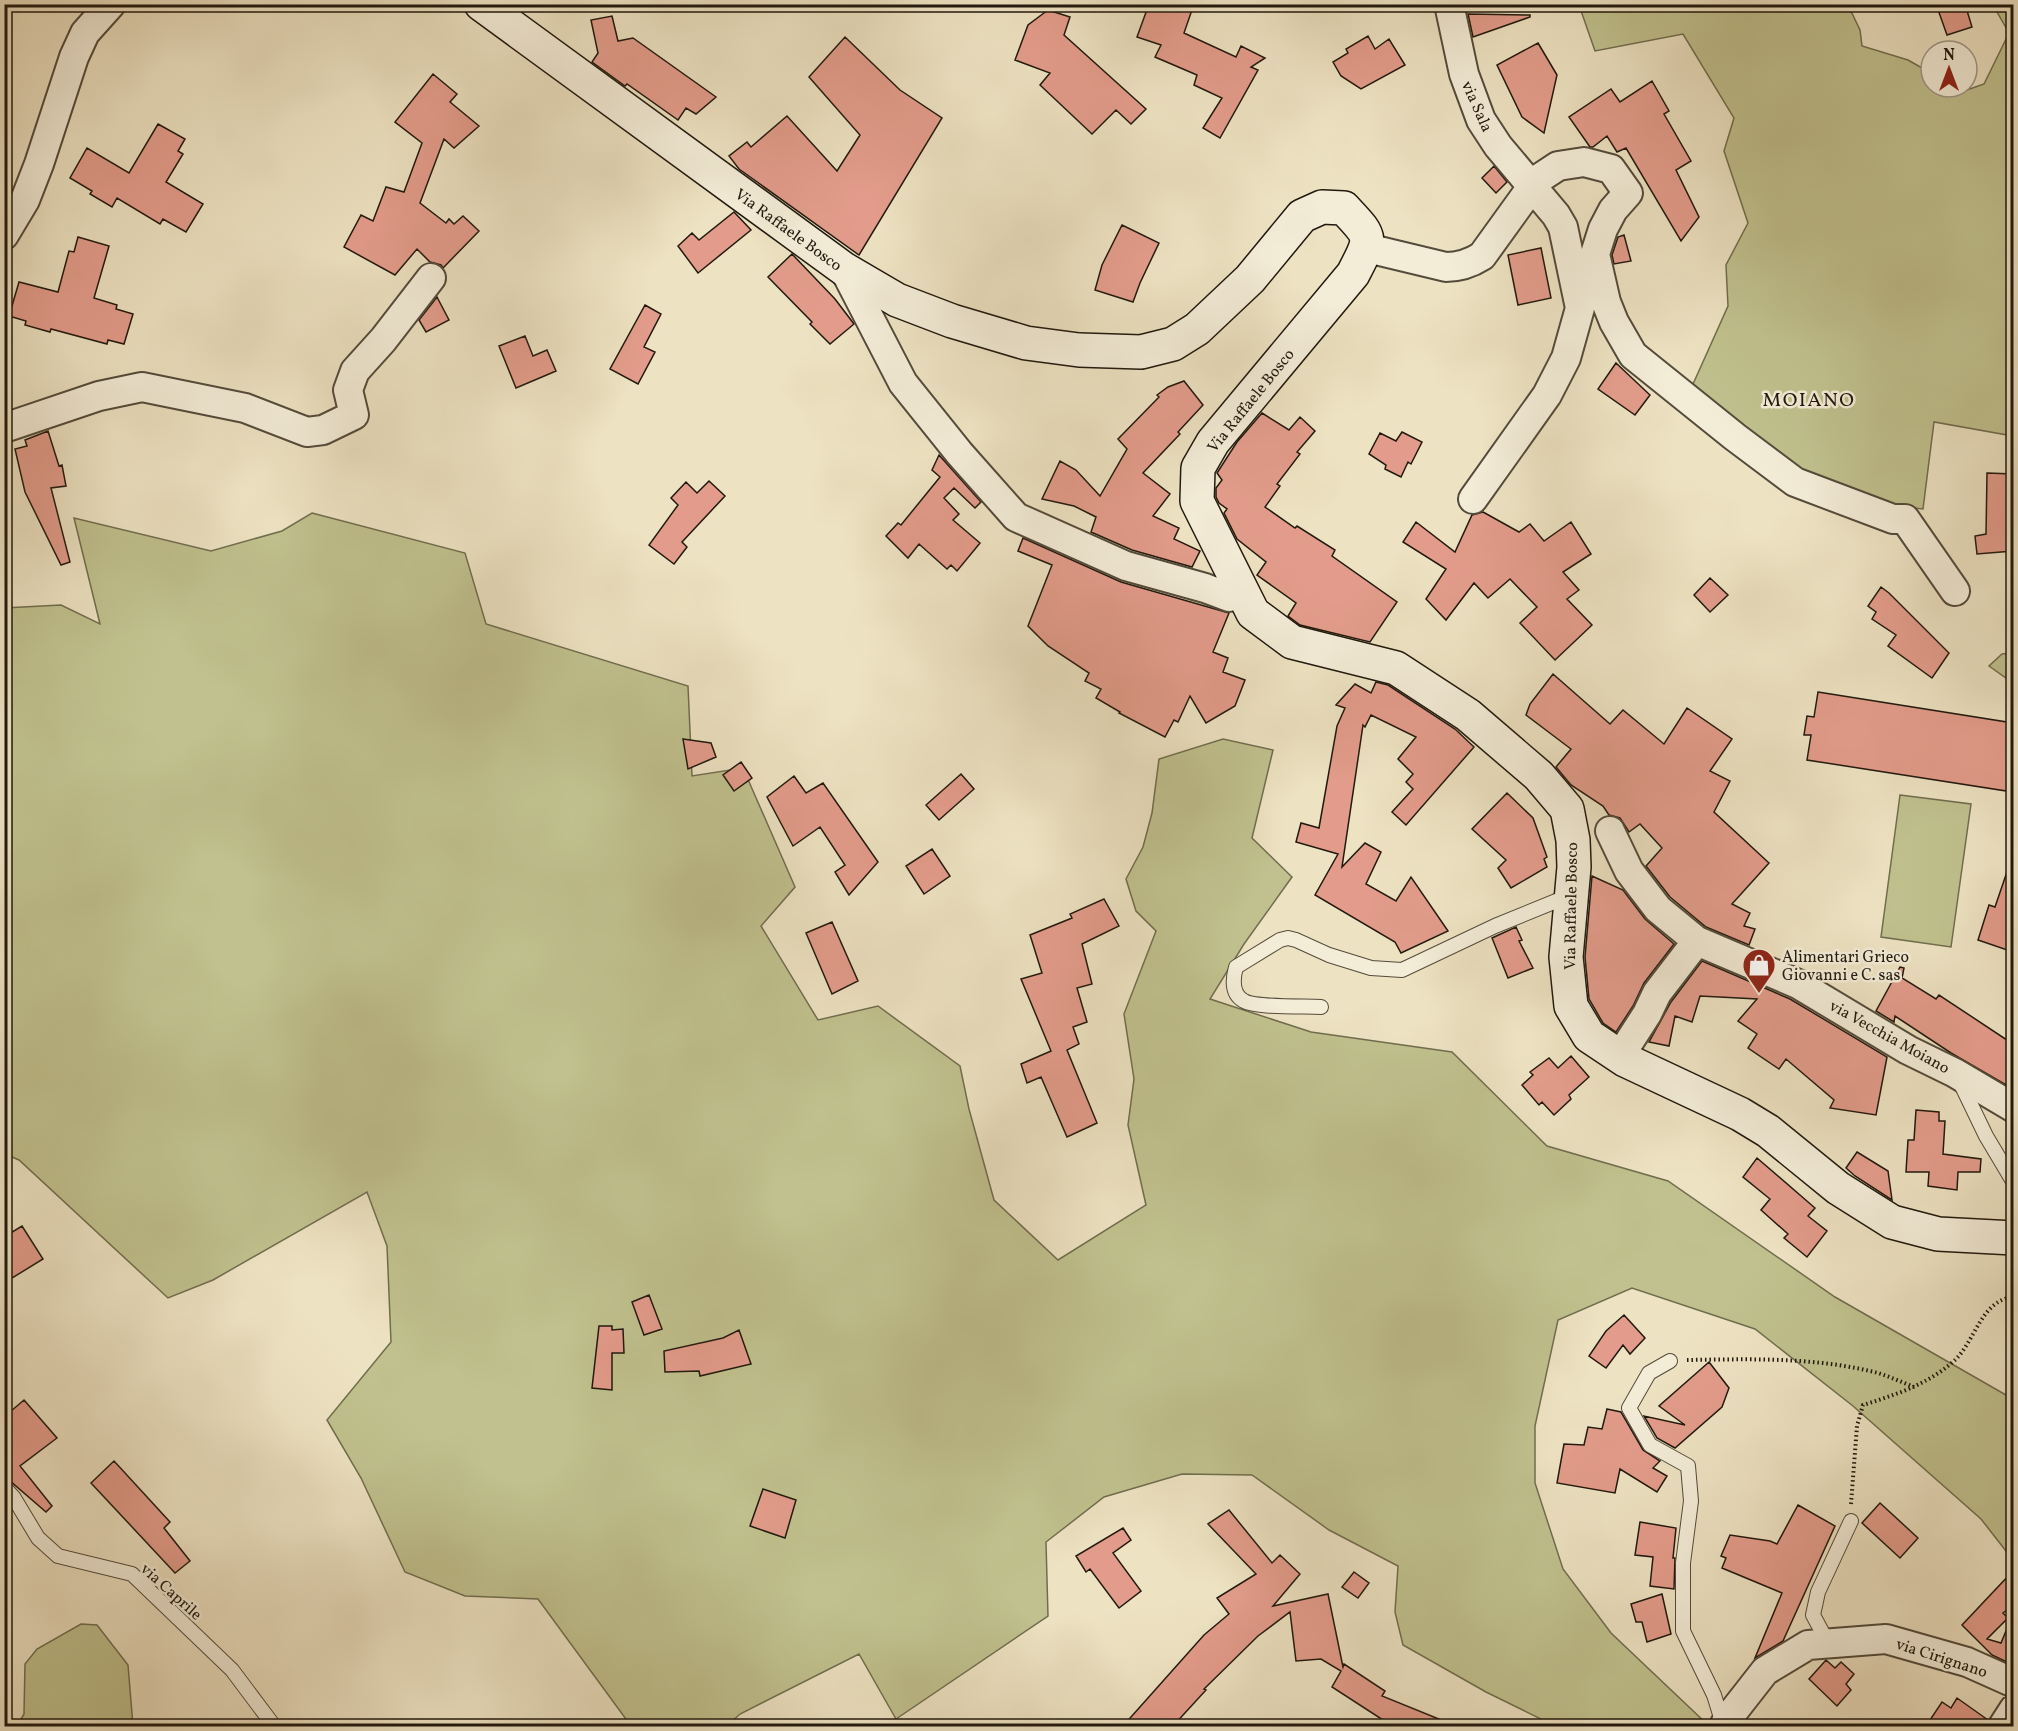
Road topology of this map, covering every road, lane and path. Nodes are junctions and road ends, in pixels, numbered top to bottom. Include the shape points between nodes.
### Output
1 (111, 4) edge
2 (481, 4) edge
3 (1449, 4) edge
4 (1533, 189) junction
5 (4, 235) edge
6 (1367, 248) junction
7 (844, 269) junction
8 (431, 278) dead end
9 (4, 428) edge
10 (1473, 499) dead end
11 (1955, 591) dead end
12 (1229, 597) dead end
13 (1610, 831) dead end
14 (1571, 895) junction
15 (1697, 941) junction
16 (1321, 1007) dead end
17 (1620, 1056) junction
18 (1955, 1073) junction
19 (2013, 1108) edge
20 (2013, 1183) edge
21 (2010, 1238) edge
22 (2013, 1297) edge
23 (1670, 1361) joint
24 (1914, 1387) junction
25 (4, 1487) edge
26 (1851, 1521) joint
27 (1828, 1643) junction
28 (2013, 1683) edge
29 (2013, 1709) edge
30 (274, 1726) edge
31 (1724, 1726) edge
32 (2003, 1726) edge

1 - 5 street via 85,33 25,200
2 - 7 street, Via Raffaele Bosco
3 - 4 street, via Sala via 1464,74 1481,120
4 - 6 street via 1482,256 1472,262 1446,267
4 - 10 street, via Sala via 1563,227 1580,308 1566,358 1547,395
4 - 11 street via 1558,166 1584,162 1611,169 1628,193 1613,210 1595,254 1606,302 1633,355 1795,482 1893,519 1905,519
6 - 7 street, Via Raffaele Bosco via 1366,232 1344,208 1323,207 1302,216 1250,279 1197,329 1173,344 1140,352 1026,343 897,300
6 - 14 street, Via Raffaele Bosco via 1353,273 1213,442 1198,468 1197,501 1254,613 1292,642 1396,668 1468,715 1539,776 1567,809 1573,840
7 - 12 street via 903,383 1016,517 1126,566
8 - 9 street via 355,371 348,390 354,415 322,430 307,432 245,408 142,387 99,396
13 - 15 street, via Vecchia Moiano via 1629,871 1658,909
14 - 16 lane via 1402,970 1371,968 1288,938 1236,967 1234,987 1244,1001
14 - 17 street, Via Raffaele Bosco via 1566,957 1571,1006 1589,1036
15 - 17 street via 1657,993
15 - 18 street, via Vecchia Moiano via 1798,984 1908,1050
17 - 21 street, Via Raffaele Bosco via 1750,1120 1839,1188 1892,1222 1938,1234
18 - 19 street, via Vecchia Moiano
18 - 20 lane
22 - 24 path via 1990,1307 1956,1359
23 - 24 path via 1746,1359 1819,1363 1879,1374
23 - 31 lane via 1649,1373 1629,1408 1650,1445 1688,1466 1691,1502 1683,1563 1683,1630
24 - 26 path via 1863,1405 1857,1426
25 - 30 lane, via Caprile via 38,1538 58,1556 132,1574 232,1670
26 - 27 lane via 1818,1592 1813,1615
27 - 28 street, via Cirignano via 1886,1639 1967,1662
27 - 31 street, via Cirignano via 1808,1645 1765,1671
29 - 32 street

